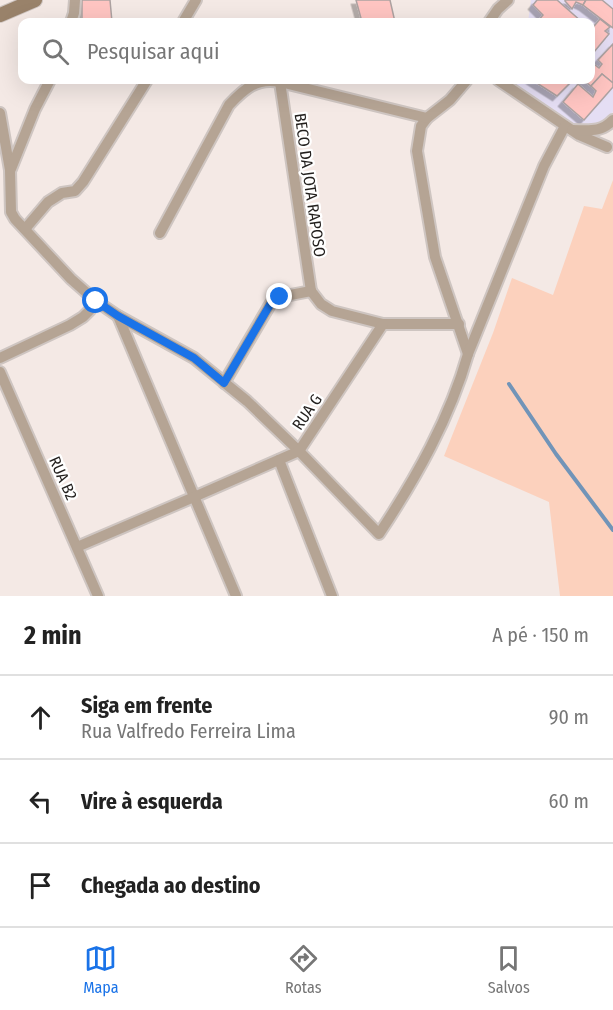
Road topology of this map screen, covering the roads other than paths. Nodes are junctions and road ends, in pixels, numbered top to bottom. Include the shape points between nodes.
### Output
1 (35, 0) edge
2 (75, 0) edge
3 (196, 0) edge
4 (508, 0) edge
5 (0, 15) edge
6 (72, 18) edge
7 (185, 18) edge
8 (492, 18) edge
9 (48, 84) edge
10 (144, 84) edge
11 (254, 84) edge
12 (280, 84) edge
13 (288, 84) edge
14 (464, 84) edge
15 (504, 84) edge
16 (0, 113) edge
17 (427, 118) junction
18 (613, 120) edge
19 (568, 128) junction
20 (607, 147) dead end
21 (10, 170) junction
22 (25, 229) junction
23 (160, 233) dead end
24 (311, 291) junction
25 (96, 301) junction
26 (118, 316) junction
27 (383, 324) junction
28 (459, 324) junction
29 (468, 354) junction
30 (0, 358) edge
31 (0, 372) edge
32 (224, 383) junction
33 (299, 451) junction
34 (279, 460) junction
35 (194, 497) junction
36 (77, 547) junction
37 (98, 596) edge
38 (236, 596) edge
39 (332, 596) edge

1 - 5 street
2 - 6 street
3 - 7 street
4 - 8 street
9 - 21 street
10 - 22 street via 83,182 75,191 62,193 48,202
11 - 23 street, BECO DA JOTA RAPOSO via 229,105
12 - 24 street, BECO DA JOTA RAPOSO
13 - 17 street, BECO DA JOTA RAPOSO
14 - 17 street
15 - 19 street
16 - 21 street
17 - 28 street via 418,137 418,160 435,257
18 - 19 street via 599,130
19 - 20 street
19 - 29 street via 544,166
21 - 22 street via 11,212
22 - 25 street
24 - 27 street via 332,311
24 - 32 street via 280,297 271,303
25 - 26 street
25 - 30 street via 70,325
26 - 32 street via 194,358
26 - 35 street
27 - 28 street
27 - 33 street, RUA G
28 - 29 street
29 - 33 street via 452,404 379,534
31 - 36 street, RUA B2
32 - 33 street
33 - 34 street, RUA G
34 - 35 street, RUA G
34 - 39 street
35 - 36 street, RUA G
35 - 38 street
36 - 37 street, RUA B2

